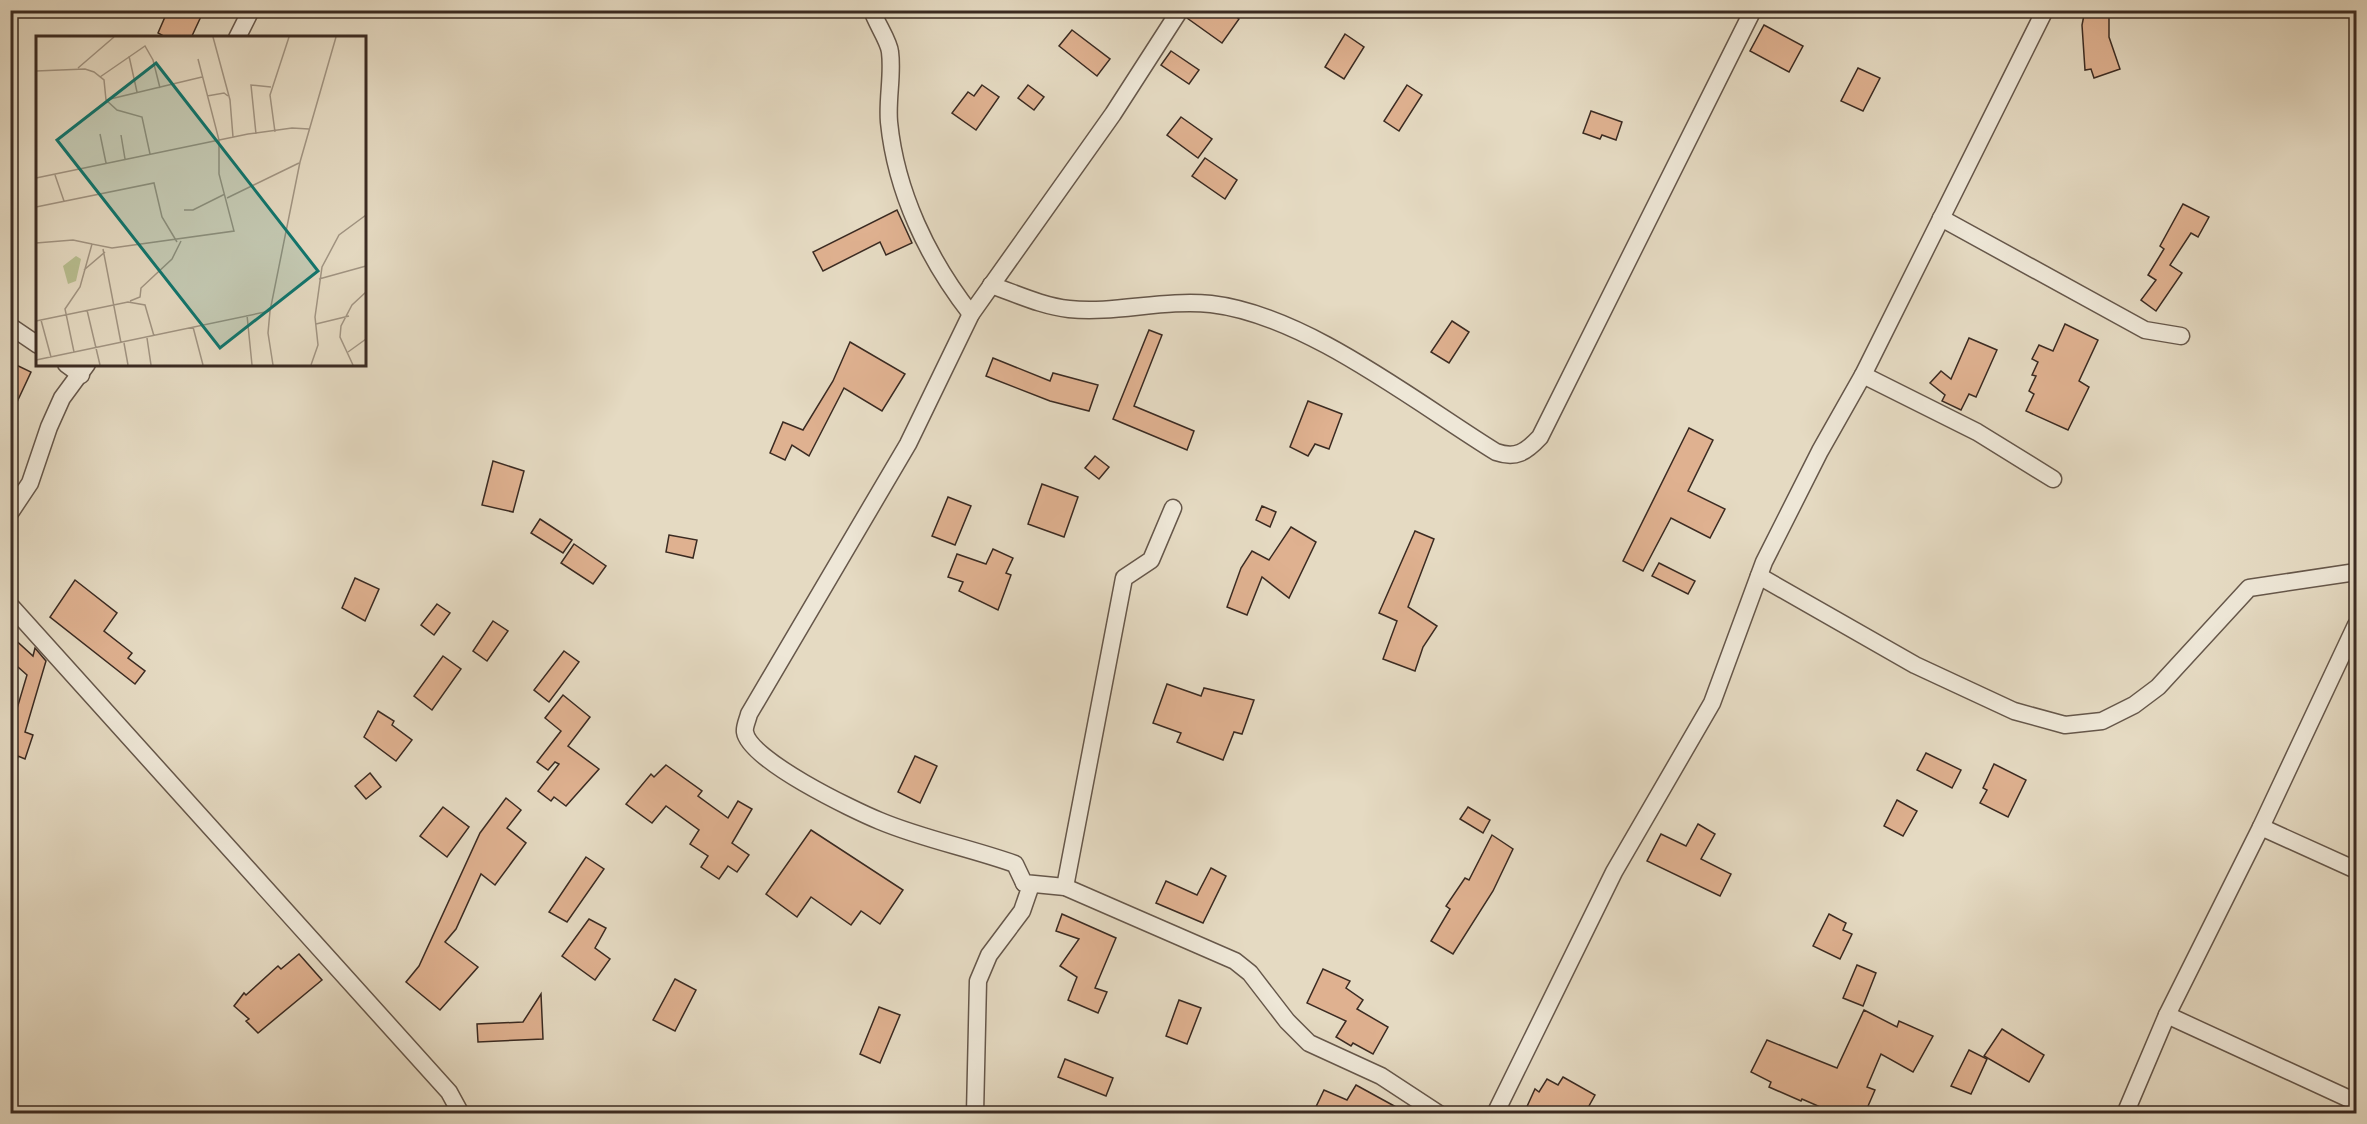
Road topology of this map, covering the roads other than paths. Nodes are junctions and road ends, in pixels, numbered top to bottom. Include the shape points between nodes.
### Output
1 (251, 10) edge
2 (872, 10) edge
3 (1180, 10) edge
4 (1753, 10) edge
5 (2045, 10) edge
6 (238, 36) edge
7 (1941, 218) junction
8 (991, 285) junction
9 (971, 314) junction
10 (10, 326) edge
11 (2181, 336) dead end
12 (36, 344) edge
13 (84, 370) edge
14 (1863, 375) junction
15 (2053, 480) dead end
16 (1173, 508) dead end
17 (10, 513) edge
18 (2356, 572) edge
19 (1760, 576) junction
20 (10, 605) edge
21 (2356, 625) edge
22 (2261, 827) junction
23 (2356, 870) edge
24 (1024, 883) junction
25 (1065, 887) junction
26 (2166, 1015) junction
27 (2356, 1102) edge
28 (461, 1113) edge
29 (975, 1113) edge
30 (1439, 1113) edge
31 (1495, 1113) edge
32 (2125, 1113) edge

1 - 6 street
2 - 9 street via 890,50 892,151 910,208 943,276
3 - 8 street via 1113,114
4 - 8 street via 1540,437 1519,455 1496,452 1348,358 1301,333 1246,311 1210,304 1072,310
5 - 7 street
7 - 11 street via 2145,330
7 - 14 street
8 - 9 street
9 - 24 street via 908,444 749,714 745,731 762,756 819,791 881,822 1015,864
10 - 12 street
13 - 17 street via 62,398 30,483
14 - 15 street via 1977,432
14 - 19 street via 1820,451
16 - 25 street via 1151,560 1124,578
18 - 19 street via 2249,588 2134,705 2102,721 2066,724 2014,711 1914,665
19 - 31 street via 1712,703 1614,872
20 - 28 street via 449,1092
21 - 22 street
22 - 23 street
22 - 26 street
24 - 25 street
24 - 29 street via 1031,885 1022,911 988,955 978,981
25 - 30 street via 1235,961 1309,1042 1381,1076
26 - 27 street
26 - 32 street

